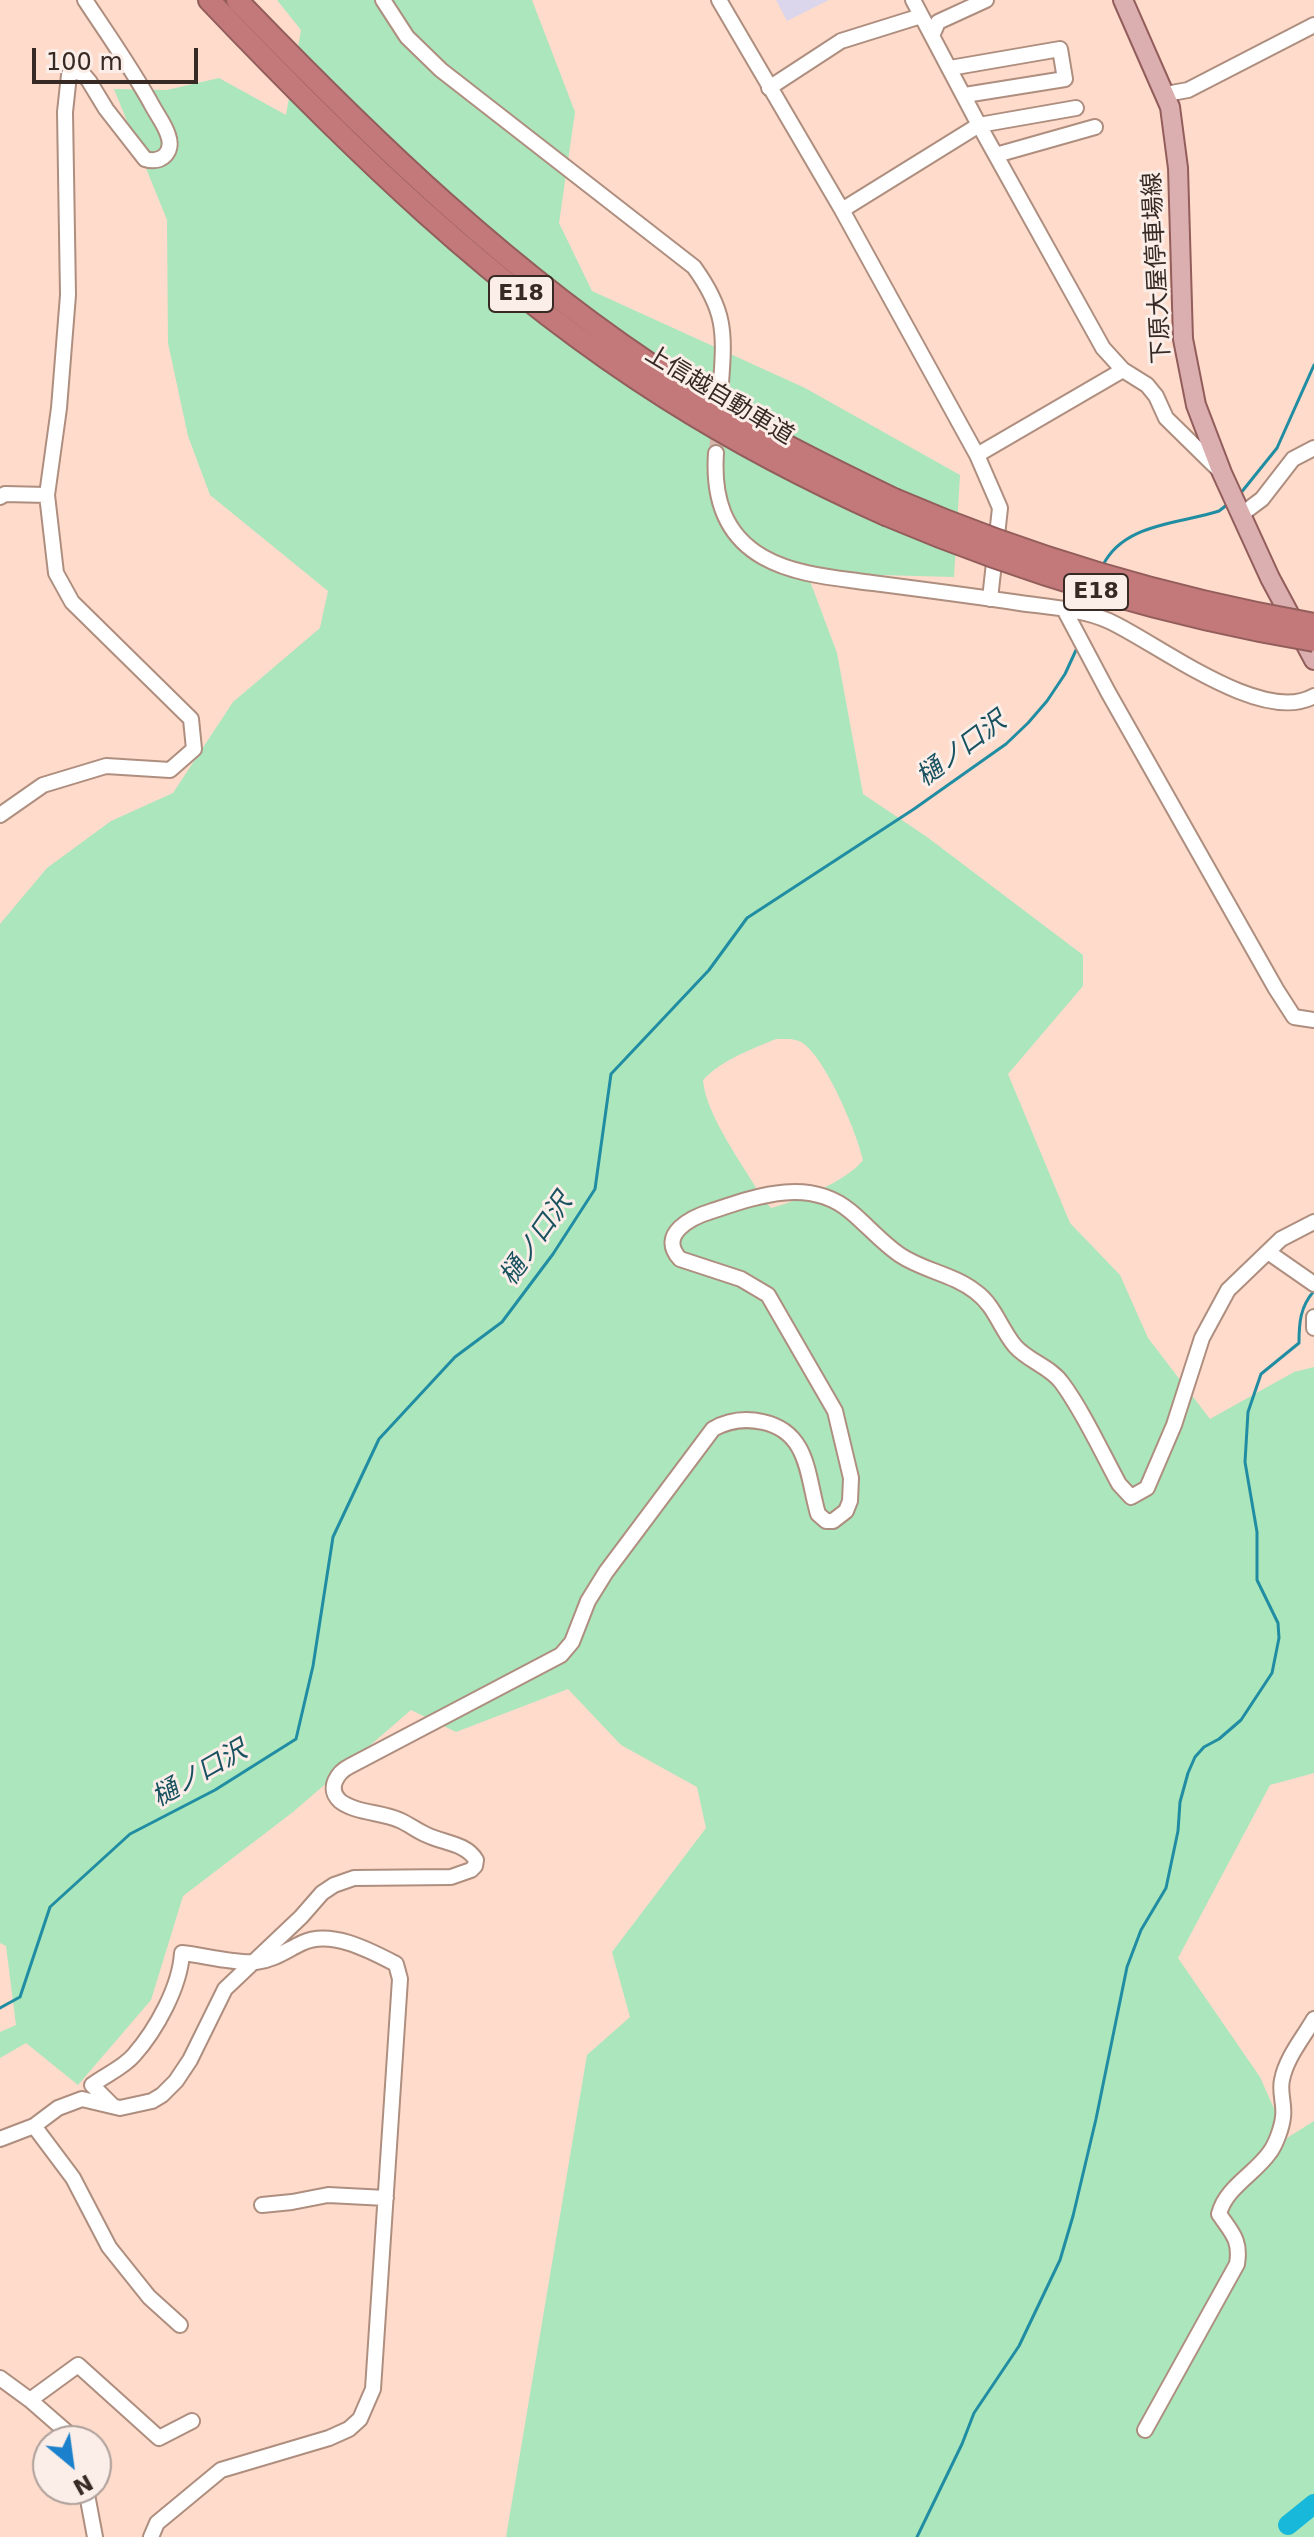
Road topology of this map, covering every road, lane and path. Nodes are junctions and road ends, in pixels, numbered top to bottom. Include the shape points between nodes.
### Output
1 (85, 0) edge
2 (209, 0) edge
3 (237, 0) edge
4 (383, 0) edge
5 (719, 0) edge
6 (986, 0) edge
7 (1123, 1) edge
8 (920, 6) edge
9 (1314, 25) edge
10 (932, 36) junction
11 (950, 68) junction
12 (769, 88) junction
13 (1166, 94) junction
14 (965, 95) junction
15 (1076, 108) dead end
16 (979, 125) junction
17 (1095, 127) dead end
18 (996, 155) junction
19 (842, 210) junction
20 (1123, 370) junction
21 (721, 383) tunnel mouth
22 (1314, 448) edge
23 (716, 453) tunnel mouth
24 (977, 455) junction
25 (1222, 473) junction
26 (47, 495) junction
27 (0, 497) edge
28 (1237, 504) junction
29 (890, 507) junction
30 (990, 599) junction
31 (1064, 609) junction
32 (1314, 624) edge
33 (1314, 641) edge
34 (1314, 660) edge
35 (1314, 696) edge
36 (0, 815) edge
37 (1314, 1020) edge
38 (1314, 1222) edge
39 (1268, 1252) junction
40 (1314, 1284) edge
41 (1314, 1317) edge
42 (1314, 1328) edge
43 (255, 1962) junction
44 (1314, 2019) edge
45 (113, 2106) junction
46 (34, 2126) junction
47 (0, 2139) edge
48 (386, 2198) junction
49 (262, 2205) dead end
50 (180, 2325) dead end
51 (0, 2378) edge
52 (30, 2400) junction
53 (192, 2421) dead end
54 (59, 2425) edge
55 (1145, 2430) dead end
56 (89, 2505) edge
57 (95, 2537) edge
58 (151, 2537) edge

1 - 26 street via 139,82 170,145 160,160 145,159 89,81 79,72 69,75 68,295
2 - 29 highway, 上信越自動車道 / E18 via 413,201 562,326 722,432 830,490
3 - 29 highway, 上信越自動車道 / E18 via 425,185 573,309 675,380
4 - 21 street via 407,37 441,70 694,267 712,292 721,318
5 - 12 street
6 - 10 street via 938,22
7 - 13 main road, 下原大屋停車場線
8 - 10 street
8 - 12 street via 841,41
9 - 13 street via 1188,90
10 - 11 street
11 - 14 street
11 - 14 street via 1060,49 1065,79
12 - 19 street
13 - 25 main road, 下原大屋停車場線 via 1178,168 1183,339 1196,405
14 - 16 street
15 - 16 street
16 - 18 street
16 - 19 street
17 - 18 street
18 - 20 street via 1103,348
19 - 24 street
20 - 24 street
20 - 25 street via 1147,385 1166,418
22 - 28 street via 1293,459 1262,499
23 - 30 street via 714,479 723,515 746,545 763,557 826,577
24 - 30 street via 1000,508
25 - 28 main road, 下原大屋停車場線
26 - 27 street
26 - 36 street via 56,573 63,588 191,719 194,749 170,770 106,766 43,785
28 - 34 main road, 下原大屋停車場線
29 - 32 highway, 上信越自動車道 / E18, bridge via 1095,574
29 - 33 highway, 上信越自動車道 / E18, bridge via 997,560 1121,599
30 - 31 street
31 - 35 street via 1107,620 1217,682 1289,703
31 - 37 street via 1276,989 1294,1017
38 - 39 street
39 - 40 street
39 - 43 street via 1221,1302 1202,1338 1147,1488 1131,1497 1061,1381 1016,1347 990,1304 957,1279 899,1255 848,1209 815,1194 789,1192 758,1196 681,1224 673,1241 675,1254 768,1295 835,1411 851,1478 846,1511 833,1521 821,1518 802,1450 783,1429 750,1420 713,1429 606,1572 561,1655 338,1774 334,1791 341,1802 467,1850 475,1866 451,1877 354,1878 334,1885
41 - 42 street
43 - 45 street via 225,1989 170,2089 152,2101
43 - 45 street via 182,1953 170,2000 133,2056 92,2085
43 - 48 street via 282,1955 305,1941 334,1939 396,1964 400,1979
44 - 55 street via 1284,2071 1283,2117 1274,2144 1219,2209 1240,2248 1237,2264
45 - 46 street via 82,2099
46 - 47 street
46 - 50 street via 73,2178 109,2247 149,2297
48 - 49 street via 328,2195
48 - 58 street via 373,2389 360,2419 329,2438 221,2470 157,2523
51 - 52 street
52 - 53 street via 78,2365 159,2438
52 - 54 street
56 - 57 street

